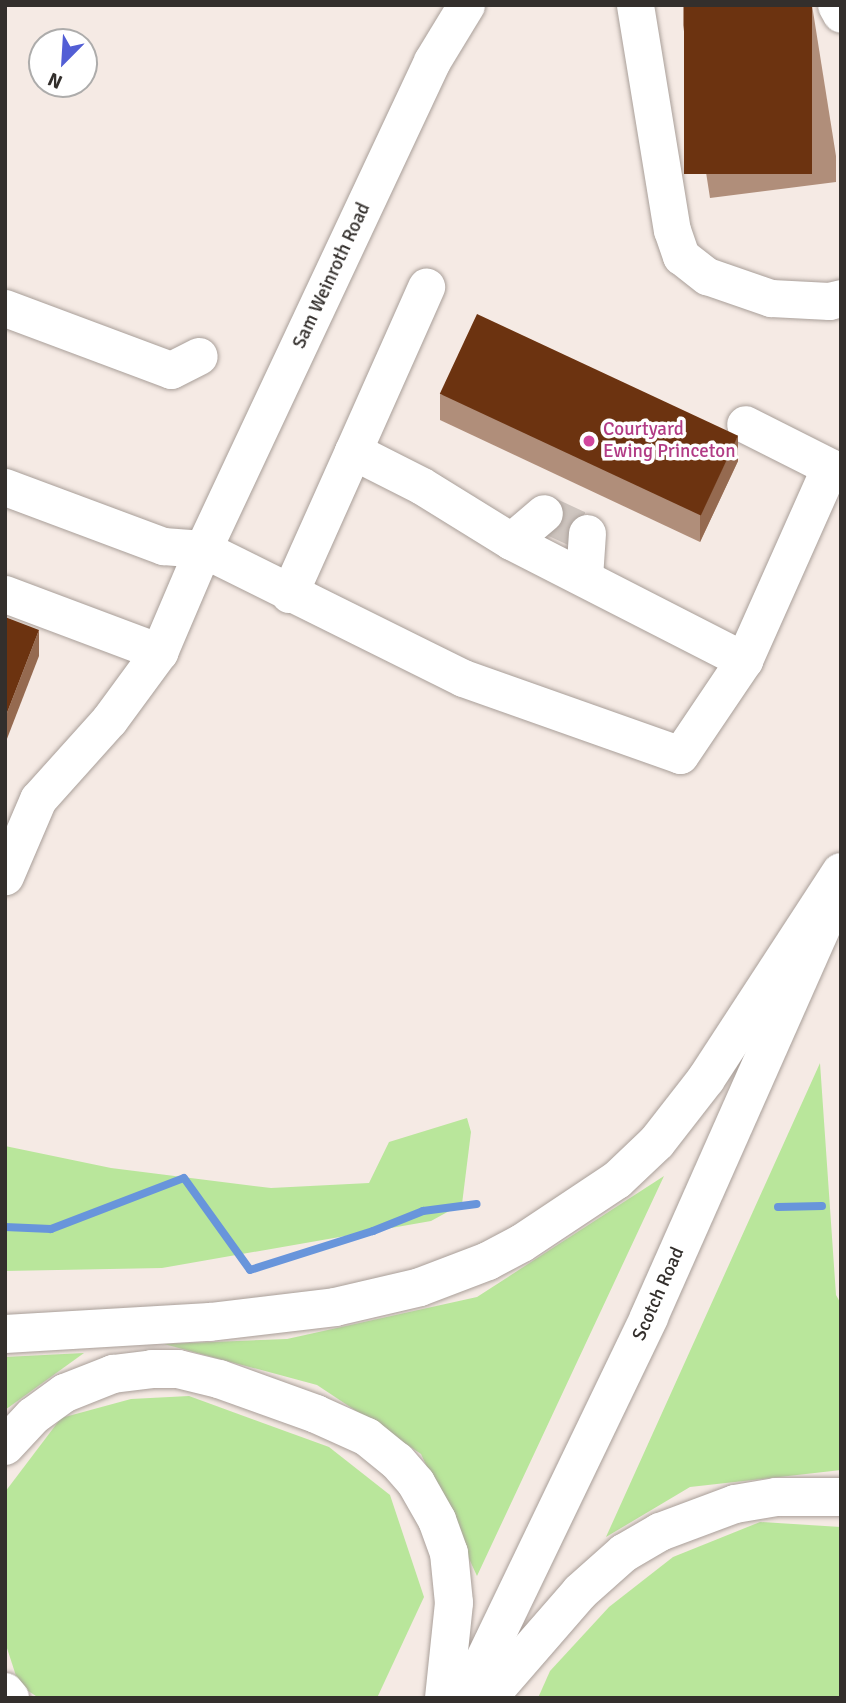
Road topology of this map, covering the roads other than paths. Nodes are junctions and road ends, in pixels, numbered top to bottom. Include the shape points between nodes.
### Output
1 (466, 5) edge
2 (635, 5) edge
3 (836, 5) edge
4 (841, 14) edge
5 (426, 287) dead end
6 (841, 298) edge
7 (5, 308) edge
8 (199, 356) dead end
9 (745, 424) dead end
10 (353, 451) junction
11 (5, 487) edge
12 (544, 513) dead end
13 (587, 533) dead end
14 (511, 541) junction
15 (203, 549) junction
16 (584, 577) junction
17 (5, 594) edge
18 (289, 594) junction
19 (159, 652) junction
20 (744, 660) junction
21 (841, 872) edge
22 (5, 876) edge
23 (841, 885) edge
24 (5, 1334) edge
25 (5, 1446) edge
26 (841, 1497) edge
27 (5, 1692) edge
28 (10, 1698) edge
29 (444, 1698) edge
30 (466, 1698) edge
31 (488, 1698) edge

1 - 15 street, Sam Weinroth Road via 432,61
2 - 6 street via 672,230 681,256 708,276 771,298
3 - 4 street
5 - 10 street
7 - 8 street via 171,370
9 - 20 street via 830,467
10 - 14 street via 422,486
10 - 18 street
11 - 15 street via 163,546
12 - 14 street
13 - 16 street
14 - 16 street
15 - 18 street
15 - 19 street, Sam Weinroth Road
16 - 20 street
17 - 19 street
18 - 20 street via 463,678 680,755
19 - 22 street, Sam Weinroth Road via 109,720 38,799
21 - 24 main road via 706,1079 657,1142 617,1180 522,1243 420,1287 335,1307 210,1322
23 - 30 main road, Scotch Road via 649,1317
25 - 29 main road via 33,1416 65,1393 113,1374 152,1369 193,1372 229,1382 367,1437 416,1483 449,1553 454,1603
26 - 31 main road via 786,1496 735,1504 660,1532 624,1553 580,1592
27 - 28 main road

